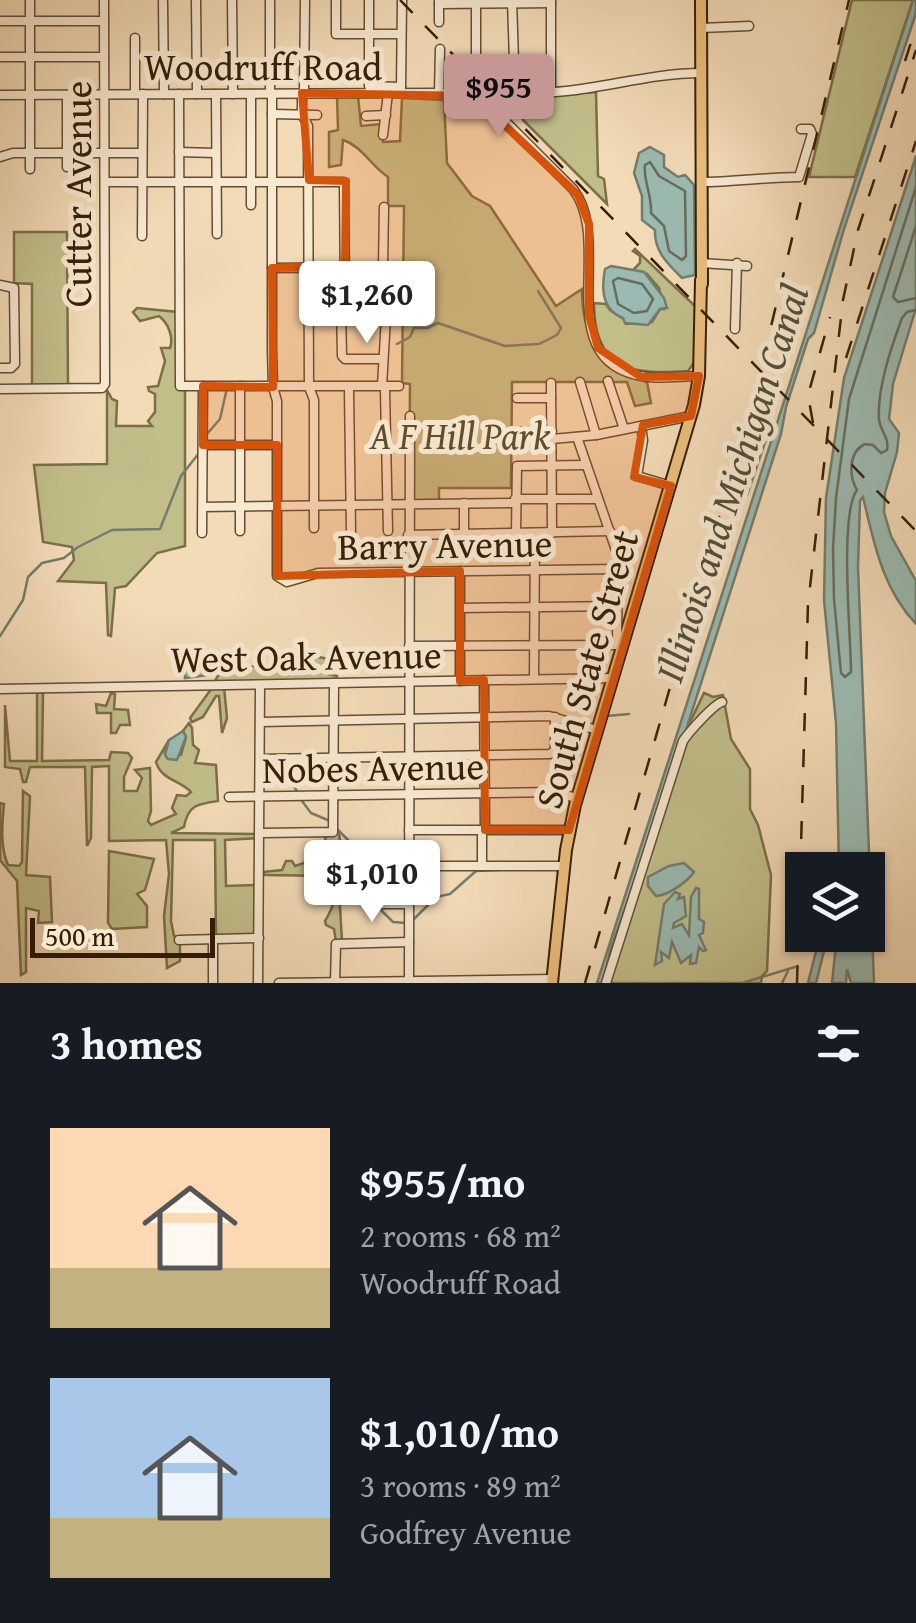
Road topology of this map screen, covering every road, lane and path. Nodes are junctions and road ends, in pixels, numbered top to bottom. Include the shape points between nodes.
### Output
1 (30, 0) edge
2 (104, 0) edge
3 (196, 0) edge
4 (232, 0) edge
5 (270, 0) edge
6 (304, 0) edge
7 (336, 0) edge
8 (368, 0) edge
9 (701, 0) edge
10 (163, 2) edge
11 (401, 2) edge
12 (439, 2) edge
13 (476, 2) edge
14 (512, 2) edge
15 (550, 2) edge
16 (104, 20) junction
17 (0, 21) edge
18 (30, 21) junction
19 (439, 22) dead end
20 (749, 26) dead end
21 (701, 28) junction
22 (369, 34) junction
23 (401, 34) junction
24 (134, 38) dead end
25 (440, 49) dead end
26 (0, 57) edge
27 (30, 57) junction
28 (104, 57) junction
29 (476, 64) dead end
30 (702, 72) junction
31 (401, 90) junction
32 (550, 92) junction
33 (388, 93) junction
34 (439, 93) junction
35 (0, 94) edge
36 (30, 94) junction
37 (139, 94) junction
38 (164, 94) junction
39 (179, 94) junction
40 (197, 94) junction
41 (216, 94) junction
42 (233, 94) junction
43 (251, 94) junction
44 (271, 94) junction
45 (303, 94) junction
46 (67, 95) junction
47 (105, 95) junction
48 (272, 114) junction
49 (302, 114) junction
50 (317, 114) dead end
51 (386, 114) junction
52 (366, 116) dead end
53 (801, 129) dead end
54 (384, 135) dead end
55 (179, 152) junction
56 (68, 153) junction
57 (105, 153) junction
58 (142, 153) junction
59 (216, 153) junction
60 (239, 153) dead end
61 (251, 153) junction
62 (30, 154) junction
63 (0, 157) edge
64 (67, 167) dead end
65 (30, 169) dead end
66 (309, 180) junction
67 (105, 182) junction
68 (142, 182) junction
69 (179, 182) junction
70 (216, 182) junction
71 (251, 182) junction
72 (272, 182) junction
73 (701, 182) junction
74 (251, 205) dead end
75 (384, 207) dead end
76 (217, 234) dead end
77 (142, 236) dead end
78 (701, 264) junction
79 (383, 267) junction
80 (401, 267) dead end
81 (272, 268) junction
82 (308, 268) junction
83 (345, 268) junction
84 (0, 285) edge
85 (345, 294) junction
86 (0, 326) edge
87 (14, 326) junction
88 (735, 329) dead end
89 (0, 359) edge
90 (14, 359) junction
91 (382, 359) junction
92 (0, 368) edge
93 (699, 376) junction
94 (608, 381) dead end
95 (580, 382) dead end
96 (551, 383) dead end
97 (203, 386) junction
98 (240, 386) junction
99 (309, 386) junction
100 (399, 386) dead end
101 (273, 387) junction
102 (384, 388) junction
103 (0, 389) edge
104 (349, 390) dead end
105 (517, 398) dead end
106 (552, 398) junction
107 (410, 416) dead end
108 (691, 416) junction
109 (641, 426) junction
110 (624, 429) junction
111 (518, 432) dead end
112 (596, 434) junction
113 (552, 435) junction
114 (577, 437) junction
115 (240, 445) junction
116 (277, 445) junction
117 (203, 446) junction
118 (551, 464) junction
119 (585, 464) junction
120 (648, 480) junction
121 (670, 486) junction
122 (637, 490) dead end
123 (598, 498) junction
124 (552, 499) junction
125 (515, 501) junction
126 (388, 504) junction
127 (408, 504) junction
128 (464, 504) junction
129 (351, 505) junction
130 (240, 506) junction
131 (278, 506) junction
132 (314, 506) junction
133 (203, 507) junction
134 (314, 528) dead end
135 (240, 531) dead end
136 (388, 531) dead end
137 (351, 532) dead end
138 (610, 532) junction
139 (202, 533) dead end
140 (516, 533) junction
141 (535, 533) junction
142 (552, 533) junction
143 (408, 535) junction
144 (464, 535) junction
145 (618, 568) junction
146 (533, 570) junction
147 (460, 571) junction
148 (408, 572) junction
149 (617, 606) junction
150 (534, 607) junction
151 (461, 608) junction
152 (534, 644) junction
153 (620, 644) junction
154 (461, 645) junction
155 (408, 646) junction
156 (613, 678) junction
157 (534, 679) junction
158 (460, 680) junction
159 (484, 680) junction
160 (408, 682) junction
161 (334, 683) junction
162 (260, 684) junction
163 (0, 689) edge
164 (722, 702) dead end
165 (555, 717) junction
166 (484, 718) junction
167 (334, 720) junction
168 (408, 720) junction
169 (261, 722) junction
170 (597, 730) junction
171 (484, 755) junction
172 (408, 756) junction
173 (334, 758) junction
174 (261, 759) junction
175 (485, 793) junction
176 (408, 794) junction
177 (334, 795) junction
178 (229, 796) dead end
179 (261, 796) junction
180 (577, 798) junction
181 (408, 830) junction
182 (483, 830) junction
183 (569, 830) junction
184 (262, 833) junction
185 (408, 866) junction
186 (482, 866) junction
187 (564, 866) junction
188 (378, 904) dead end
189 (408, 904) junction
190 (259, 938) junction
191 (179, 940) dead end
192 (213, 940) junction
193 (408, 942) junction
194 (408, 981) edge
195 (484, 981) edge
196 (552, 981) edge
197 (316, 982) edge
198 (335, 982) edge
199 (213, 983) edge
200 (258, 983) edge
201 (279, 983) edge
202 (606, 983) edge

1 - 18 street
2 - 16 street, Cutter Avenue
3 - 40 street
4 - 42 street
5 - 44 street
6 - 45 street
7 - 22 street via 336,34
8 - 22 street
9 - 21 main road, South State Street
10 - 38 street
11 - 23 street
12 - 13 street
12 - 19 street
13 - 14 street
13 - 29 street
14 - 15 street
14 - 32 street via 515,92
15 - 32 street
16 - 18 street
16 - 28 street, Cutter Avenue
17 - 18 street
18 - 27 street
20 - 21 street
21 - 30 main road, South State Street
22 - 23 street
22 - 31 street, Woodruff Road via 369,86
23 - 31 street
24 - 37 street
25 - 34 street
26 - 27 street
27 - 28 street
27 - 36 street
28 - 47 street, Cutter Avenue
30 - 32 street
30 - 73 main road, South State Street
31 - 33 street, Woodruff Road
31 - 34 street, Woodruff Road
33 - 45 street, Woodruff Road
33 - 51 street
34 - 93 street, Woodruff Road via 474,96 494,108 578,196 589,232 590,328 605,357 641,377
35 - 36 street, Woodruff Road
36 - 46 street, Woodruff Road
36 - 62 street
37 - 38 street, Woodruff Road
37 - 47 street, Woodruff Road
37 - 58 street
38 - 39 street, Woodruff Road
39 - 40 street, Woodruff Road
39 - 55 street
40 - 41 street, Woodruff Road
41 - 42 street, Woodruff Road
41 - 59 street
42 - 43 street, Woodruff Road
43 - 44 street, Woodruff Road
43 - 61 street
44 - 45 street, Woodruff Road
44 - 48 street
45 - 49 street
46 - 47 street, Woodruff Road
46 - 56 street
47 - 57 street, Cutter Avenue
48 - 49 street
48 - 72 street
49 - 50 street
49 - 66 street
51 - 52 street
51 - 54 street
53 - 73 street via 812,134 800,176
55 - 59 street
55 - 69 street
56 - 57 street
56 - 62 street
56 - 64 street
57 - 58 street
57 - 67 street, Cutter Avenue
58 - 68 street
59 - 70 street
60 - 61 street
61 - 71 street
62 - 63 street
62 - 65 street
66 - 72 street
66 - 82 street
66 - 83 street via 344,182
67 - 68 street
67 - 103 street, Cutter Avenue via 104,387
68 - 69 street
68 - 77 street
69 - 70 street
69 - 97 street via 180,386
70 - 71 street
70 - 76 street
71 - 72 street
71 - 74 street
72 - 81 street
73 - 78 main road, South State Street
75 - 79 street
78 - 88 street via 742,265
78 - 93 main road, South State Street
79 - 80 street
79 - 83 street
81 - 82 street
81 - 101 street
82 - 83 street
82 - 99 street
83 - 85 street
84 - 87 street via 14,288
85 - 91 street via 385,296
85 - 91 street via 343,359
86 - 87 street
87 - 90 street
89 - 90 street
90 - 92 street via 12,367
91 - 102 street
93 - 108 main road, South State Street
94 - 110 street
95 - 112 street
96 - 106 street
97 - 98 street
97 - 117 street
98 - 101 street
98 - 115 street
99 - 101 street
99 - 102 street
99 - 132 street
100 - 102 street
101 - 116 street
102 - 126 street
104 - 129 street
105 - 106 street
106 - 113 street
107 - 127 street
108 - 109 street
108 - 121 main road, South State Street
109 - 110 street
109 - 120 street via 636,470
110 - 112 street
111 - 113 street
112 - 114 street
113 - 114 street
113 - 118 street
114 - 119 street
115 - 116 street
115 - 117 street
115 - 130 street
116 - 131 street
117 - 133 street
118 - 119 street
118 - 124 street
118 - 125 street via 517,466
119 - 123 street
120 - 121 street
120 - 122 street
121 - 153 main road, South State Street
123 - 124 street
123 - 138 street
124 - 125 street
124 - 142 street
125 - 128 street
125 - 140 street
126 - 127 street
126 - 129 street
126 - 136 street
127 - 128 street
127 - 143 street
128 - 144 street
129 - 132 street
129 - 137 street
130 - 131 street
130 - 133 street
130 - 135 street
131 - 132 street
131 - 148 street, Barry Avenue via 277,576 288,582 318,573
132 - 134 street
133 - 139 street
138 - 142 street
138 - 145 street
140 - 141 street
140 - 144 street
141 - 142 street
141 - 146 street
143 - 144 street
143 - 148 street
145 - 146 street, Barry Avenue
145 - 149 street
146 - 147 street, Barry Avenue
146 - 150 street
147 - 148 street, Barry Avenue
147 - 151 street
148 - 155 street
149 - 150 street
149 - 153 street
150 - 151 street
150 - 152 street
151 - 154 street
152 - 153 street
152 - 154 street
152 - 157 street
153 - 156 main road, South State Street
154 - 155 street
154 - 158 street
155 - 160 street
156 - 157 street, West Oak Avenue
156 - 170 main road, South State Street
157 - 159 street, West Oak Avenue
158 - 159 street, West Oak Avenue
158 - 160 street, West Oak Avenue
159 - 166 street
160 - 161 street, West Oak Avenue
160 - 168 street
161 - 162 street, West Oak Avenue
161 - 167 street
162 - 163 street, West Oak Avenue
162 - 169 street
164 - 202 street via 683,741
165 - 166 street
165 - 170 street
165 - 171 street via 554,753
166 - 168 street
166 - 171 street
167 - 168 street
167 - 169 street
167 - 173 street
168 - 172 street
169 - 174 street
170 - 180 main road, South State Street
171 - 172 street
171 - 175 street
172 - 173 street
172 - 176 street
173 - 174 street
173 - 177 street
174 - 179 street
175 - 176 street, Nobes Avenue
175 - 180 street, Nobes Avenue
175 - 182 street
176 - 177 street, Nobes Avenue
176 - 181 street
177 - 179 street, Nobes Avenue
177 - 184 street via 333,832
178 - 179 street, Nobes Avenue
179 - 184 street
180 - 183 main road, South State Street
181 - 182 street
181 - 185 street
182 - 183 street
182 - 186 street
183 - 187 main road, South State Street
184 - 190 street
185 - 186 street
185 - 189 street
186 - 187 street
187 - 196 main road, South State Street
188 - 189 street
189 - 193 street
190 - 192 street
190 - 200 street
191 - 192 street
192 - 199 street
193 - 194 street
193 - 198 street via 336,944
194 - 195 street
194 - 198 street
195 - 196 street
197 - 198 street
197 - 201 street

